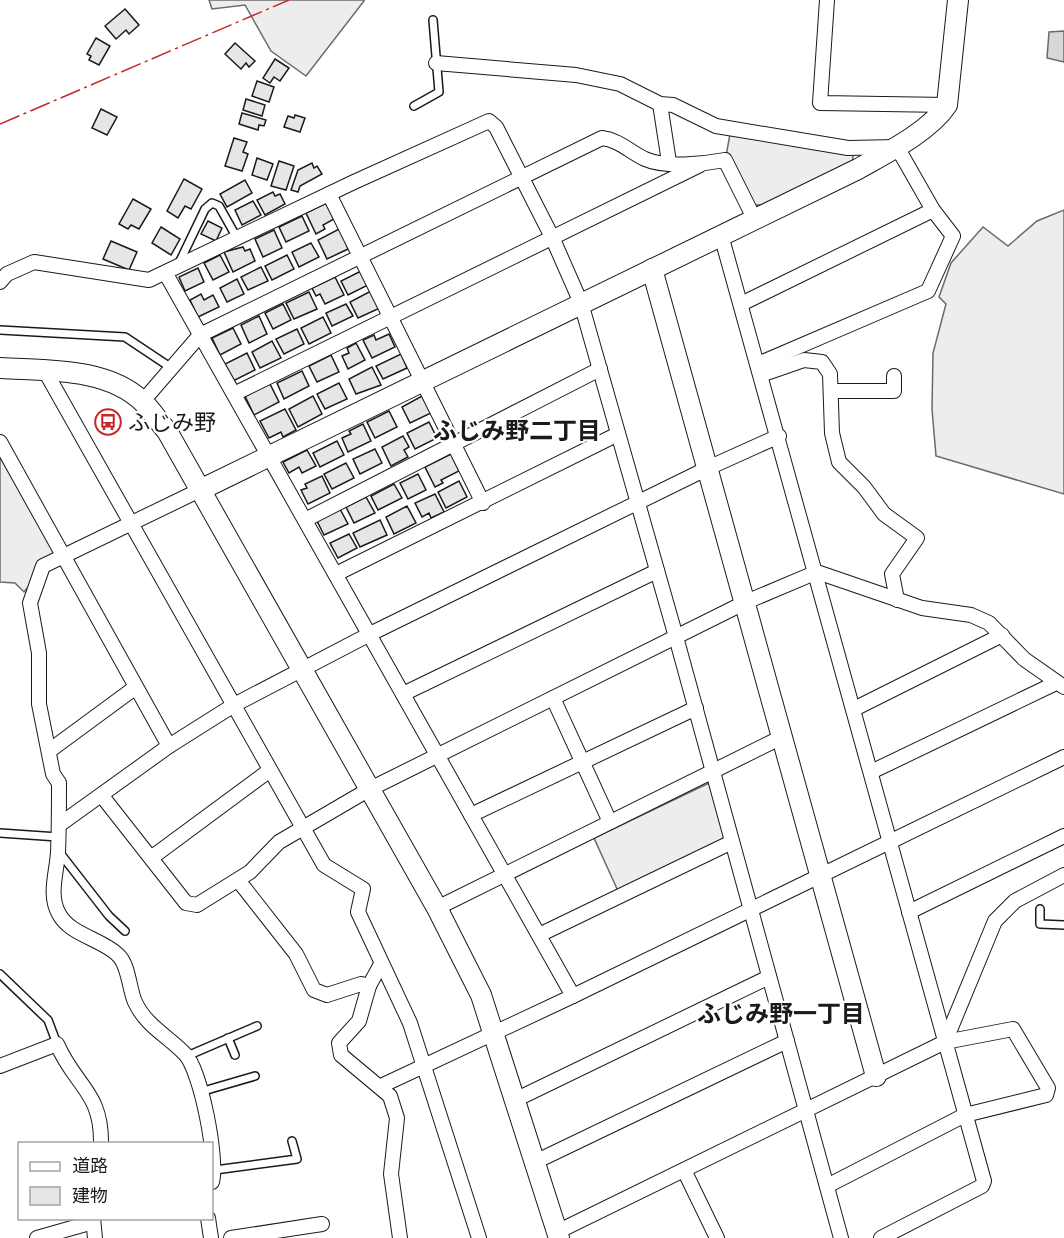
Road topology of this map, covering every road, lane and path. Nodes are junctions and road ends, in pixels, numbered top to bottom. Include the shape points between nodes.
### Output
1 (827, 0) edge
2 (958, 0) edge
3 (433, 20) dead end
4 (436, 63) junction
5 (660, 104) junction
6 (947, 105) junction
7 (414, 106) dead end
8 (897, 147) junction
9 (669, 162) junction
10 (700, 165) junction
11 (522, 176) junction
12 (330, 194) junction
13 (933, 210) junction
14 (754, 218) junction
15 (721, 235) junction
16 (552, 237) junction
17 (237, 238) junction
18 (362, 256) junction
19 (652, 269) junction
20 (171, 271) junction
21 (0, 282) edge
22 (581, 303) junction
23 (741, 304) junction
24 (392, 316) junction
25 (0, 330) edge
26 (200, 334) junction
27 (170, 367) junction
28 (0, 369) edge
29 (600, 369) junction
30 (760, 370) junction
31 (45, 371) junction
32 (894, 376) dead end
33 (423, 381) junction
34 (832, 392) junction
35 (234, 394) junction
36 (142, 401) junction
37 (618, 434) junction
38 (779, 436) junction
39 (0, 442) edge
40 (454, 444) junction
41 (268, 457) junction
42 (708, 468) junction
43 (202, 489) junction
44 (483, 503) junction
45 (638, 503) junction
46 (306, 520) junction
47 (131, 524) junction
48 (64, 556) junction
49 (657, 571) junction
50 (817, 572) junction
51 (336, 574) junction
52 (897, 600) junction
53 (746, 602) junction
54 (370, 634) junction
55 (1002, 635) junction
56 (676, 637) junction
57 (302, 670) junction
58 (1060, 685) edge
59 (136, 687) junction
60 (403, 694) junction
61 (553, 698) junction
62 (234, 705) junction
63 (696, 708) junction
64 (854, 709) junction
65 (782, 737) junction
66 (169, 746) junction
67 (49, 751) junction
68 (438, 755) junction
69 (1064, 757) edge
70 (582, 762) junction
71 (270, 770) junction
72 (713, 772) junction
73 (870, 772) junction
74 (368, 790) junction
75 (102, 796) junction
76 (471, 815) junction
77 (610, 822) junction
78 (302, 828) junction
79 (0, 833) edge
80 (1064, 836) edge
81 (58, 837) junction
82 (732, 842) junction
83 (890, 843) junction
84 (151, 858) junction
85 (505, 874) junction
86 (1064, 875) edge
87 (820, 876) junction
88 (238, 880) junction
89 (437, 908) junction
90 (750, 909) junction
91 (1040, 909) dead end
92 (909, 912) junction
93 (1064, 925) edge
94 (125, 931) dead end
95 (539, 935) junction
96 (381, 964) junction
97 (0, 974) edge
98 (769, 977) junction
99 (369, 986) junction
100 (573, 996) junction
101 (257, 1026) dead end
102 (494, 1035) junction
103 (228, 1038) junction
104 (787, 1041) junction
105 (945, 1042) junction
106 (57, 1044) junction
107 (235, 1055) dead end
108 (187, 1056) junction
109 (0, 1066) edge
110 (425, 1067) junction
111 (255, 1076) dead end
112 (876, 1076) junction
113 (381, 1086) junction
114 (200, 1092) junction
115 (515, 1100) junction
116 (806, 1110) junction
117 (965, 1115) junction
118 (292, 1141) dead end
119 (101, 1142) edge
120 (212, 1142) edge
121 (213, 1146) edge
122 (535, 1162) junction
123 (684, 1170) junction
124 (213, 1176) edge
125 (827, 1186) junction
126 (93, 1220) edge
127 (208, 1220) edge
128 (322, 1224) dead end
129 (306, 1232) edge
130 (558, 1235) edge
131 (715, 1237) edge
132 (37, 1238) edge
133 (95, 1238) edge
134 (212, 1238) edge
135 (231, 1238) edge
136 (400, 1238) edge
137 (479, 1238) edge
138 (842, 1238) edge
139 (881, 1238) edge

1 - 6 street via 820,103
2 - 6 street
3 - 4 lane
4 - 5 street via 576,75 620,84
4 - 7 lane via 439,92
5 - 8 street via 673,105 716,126 848,148
5 - 9 street
6 - 8 street
8 - 13 street
8 - 14 street
9 - 10 street
9 - 11 street via 648,161 614,140 602,138
10 - 14 street via 725,159
10 - 16 street
11 - 12 street via 489,121
11 - 16 street
11 - 18 street
12 - 17 street
12 - 18 street
13 - 23 street
13 - 30 street via 953,236 928,291
14 - 15 street
15 - 19 street
15 - 23 street
16 - 22 street
16 - 24 street
17 - 20 street
17 - 20 lane via 219,206 212,203
18 - 24 street
18 - 26 street
19 - 22 street
19 - 42 street
20 - 21 street via 149,280 34,262 7,274
20 - 26 street
22 - 29 street
22 - 33 street
23 - 30 street
24 - 33 street
24 - 35 street
25 - 27 lane via 125,337
26 - 27 street
26 - 35 street
27 - 36 street
28 - 31 street
29 - 37 street
29 - 40 street
30 - 34 street via 804,360 822,362 830,374
30 - 38 street
31 - 36 street via 87,375 124,389
31 - 47 street
32 - 34 street via 894,391
33 - 40 street
33 - 41 street
34 - 52 street via 832,434 839,462 884,514 917,538 892,574
35 - 41 street
36 - 43 street via 167,431
37 - 44 street
37 - 45 street
38 - 42 street
38 - 50 street
39 - 48 street
40 - 44 street
40 - 46 street
41 - 43 street
41 - 46 street
42 - 45 street
42 - 53 street
43 - 47 street
43 - 57 street
44 - 51 street
45 - 49 street
45 - 54 street
46 - 51 street
47 - 48 street
47 - 62 street
48 - 59 street
48 - 67 street via 43,566 30,603 39,653 39,704
49 - 56 street
49 - 60 street
50 - 52 street
50 - 53 street
50 - 64 street
51 - 54 street
52 - 55 street via 922,609 971,615 989,623
53 - 56 street
53 - 65 street
54 - 57 street
54 - 60 street
55 - 58 street via 1024,659
55 - 64 street
56 - 61 street
56 - 63 street
57 - 62 street
57 - 74 street
58 - 73 street
59 - 66 street
59 - 67 street
60 - 68 street
61 - 68 street
61 - 70 street
62 - 66 street
62 - 71 street
63 - 70 street
63 - 72 street
64 - 73 street
65 - 72 street
65 - 87 street
66 - 75 street
67 - 81 street via 53,774 59,783
68 - 74 street
68 - 76 street
69 - 83 street
70 - 76 street
70 - 77 street
71 - 78 street
71 - 84 street
72 - 77 street
72 - 82 street
73 - 83 street
74 - 78 street
74 - 89 street
75 - 81 street
75 - 84 street
76 - 85 street
77 - 85 street
78 - 88 street via 279,842
78 - 96 street via 324,865 363,889 358,912
79 - 81 lane
80 - 92 street
81 - 94 lane via 109,916
81 - 108 street via 53,900 59,916 121,957 135,1002 147,1022
82 - 90 street
82 - 95 street
83 - 87 street
83 - 92 street
84 - 88 street via 186,903 197,905
85 - 89 street
85 - 95 street
86 - 105 street via 1015,901 995,921
87 - 90 street
87 - 112 street
88 - 99 street via 296,954 314,990 327,995 361,984
89 - 102 street via 481,995
90 - 98 street
90 - 100 street
91 - 93 lane via 1040,924
92 - 105 street
95 - 100 street
96 - 99 street
96 - 110 street via 411,1023
97 - 106 lane via 48,1020
98 - 104 street
98 - 115 street
99 - 113 street via 359,1021 339,1043 341,1055
100 - 102 street
101 - 103 lane
102 - 110 street
102 - 115 street
103 - 107 lane
103 - 108 lane
104 - 116 street
104 - 122 street
105 - 112 street
105 - 117 street
105 - 117 street via 1013,1029 1048,1088 1046,1095
106 - 109 street
106 - 119 street via 65,1062 95,1103
108 - 114 street
110 - 113 street
110 - 137 street
111 - 114 lane
112 - 116 street
113 - 136 street via 390,1096 397,1118 392,1174
114 - 120 street
115 - 122 street
116 - 123 street
116 - 125 street
117 - 125 street
117 - 139 street via 984,1181 982,1186
118 - 124 lane via 297,1159
121 - 124 street
122 - 130 street
123 - 130 street
123 - 131 street
125 - 138 street
126 - 132 street
126 - 133 street
127 - 134 street
128 - 129 street
129 - 135 street

